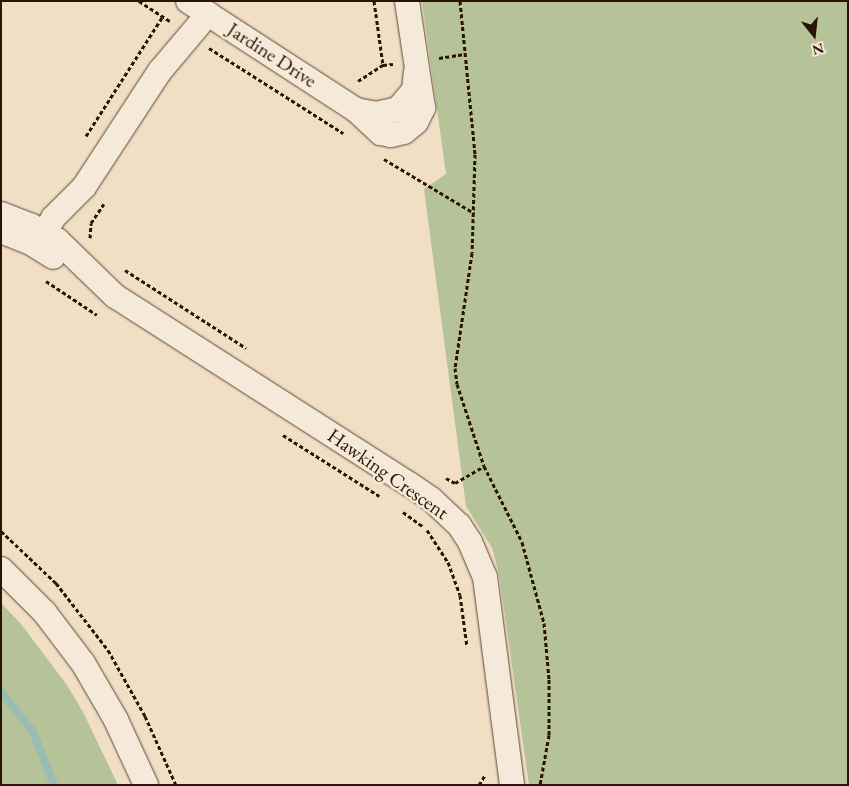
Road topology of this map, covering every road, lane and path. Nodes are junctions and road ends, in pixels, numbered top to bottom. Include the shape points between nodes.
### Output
1 (139, 1) edge
2 (374, 1) edge
3 (407, 1) edge
4 (460, 1) edge
5 (197, 7) edge
6 (171, 22) junction
7 (201, 54) dead end
8 (383, 65) junction
9 (416, 66) junction
10 (160, 71) junction
11 (351, 77) dead end
12 (350, 138) dead end
13 (82, 142) dead end
14 (375, 154) dead end
15 (107, 199) dead end
16 (474, 213) junction
17 (1, 214) edge
18 (1, 231) edge
19 (48, 240) junction
20 (90, 242) dead end
21 (123, 269) dead end
22 (42, 279) dead end
23 (100, 316) dead end
24 (248, 350) dead end
25 (278, 431) dead end
26 (388, 502) dead end
27 (396, 507) dead end
28 (1, 569) edge
29 (468, 652) dead end
30 (484, 766) dead end
31 (146, 785) edge
32 (480, 785) edge
33 (512, 785) edge
34 (540, 785) edge

1 - 6 path
2 - 8 path
3 - 9 street
4 - 16 path via 475,154
5 - 6 street
5 - 9 street, Jardine Drive via 356,110 407,116
5 - 10 street
6 - 10 street
6 - 13 path
7 - 12 path via 207,46
8 - 9 path
8 - 11 path via 359,82
10 - 19 street via 84,187 53,218
14 - 16 path
15 - 20 path via 91,223
16 - 34 path via 472,253 455,368 456,384 484,466 522,542 544,623 549,680 548,735
17 - 19 street, Hawking Crescent
18 - 19 street, Hawking Crescent
19 - 33 street, Hawking Crescent via 76,280 115,296 424,494 459,525 473,548 484,577
21 - 24 path
22 - 23 path
25 - 26 path
27 - 29 path via 426,530 448,562 460,595
28 - 31 street via 45,613 83,664 116,720
30 - 32 path via 485,776

